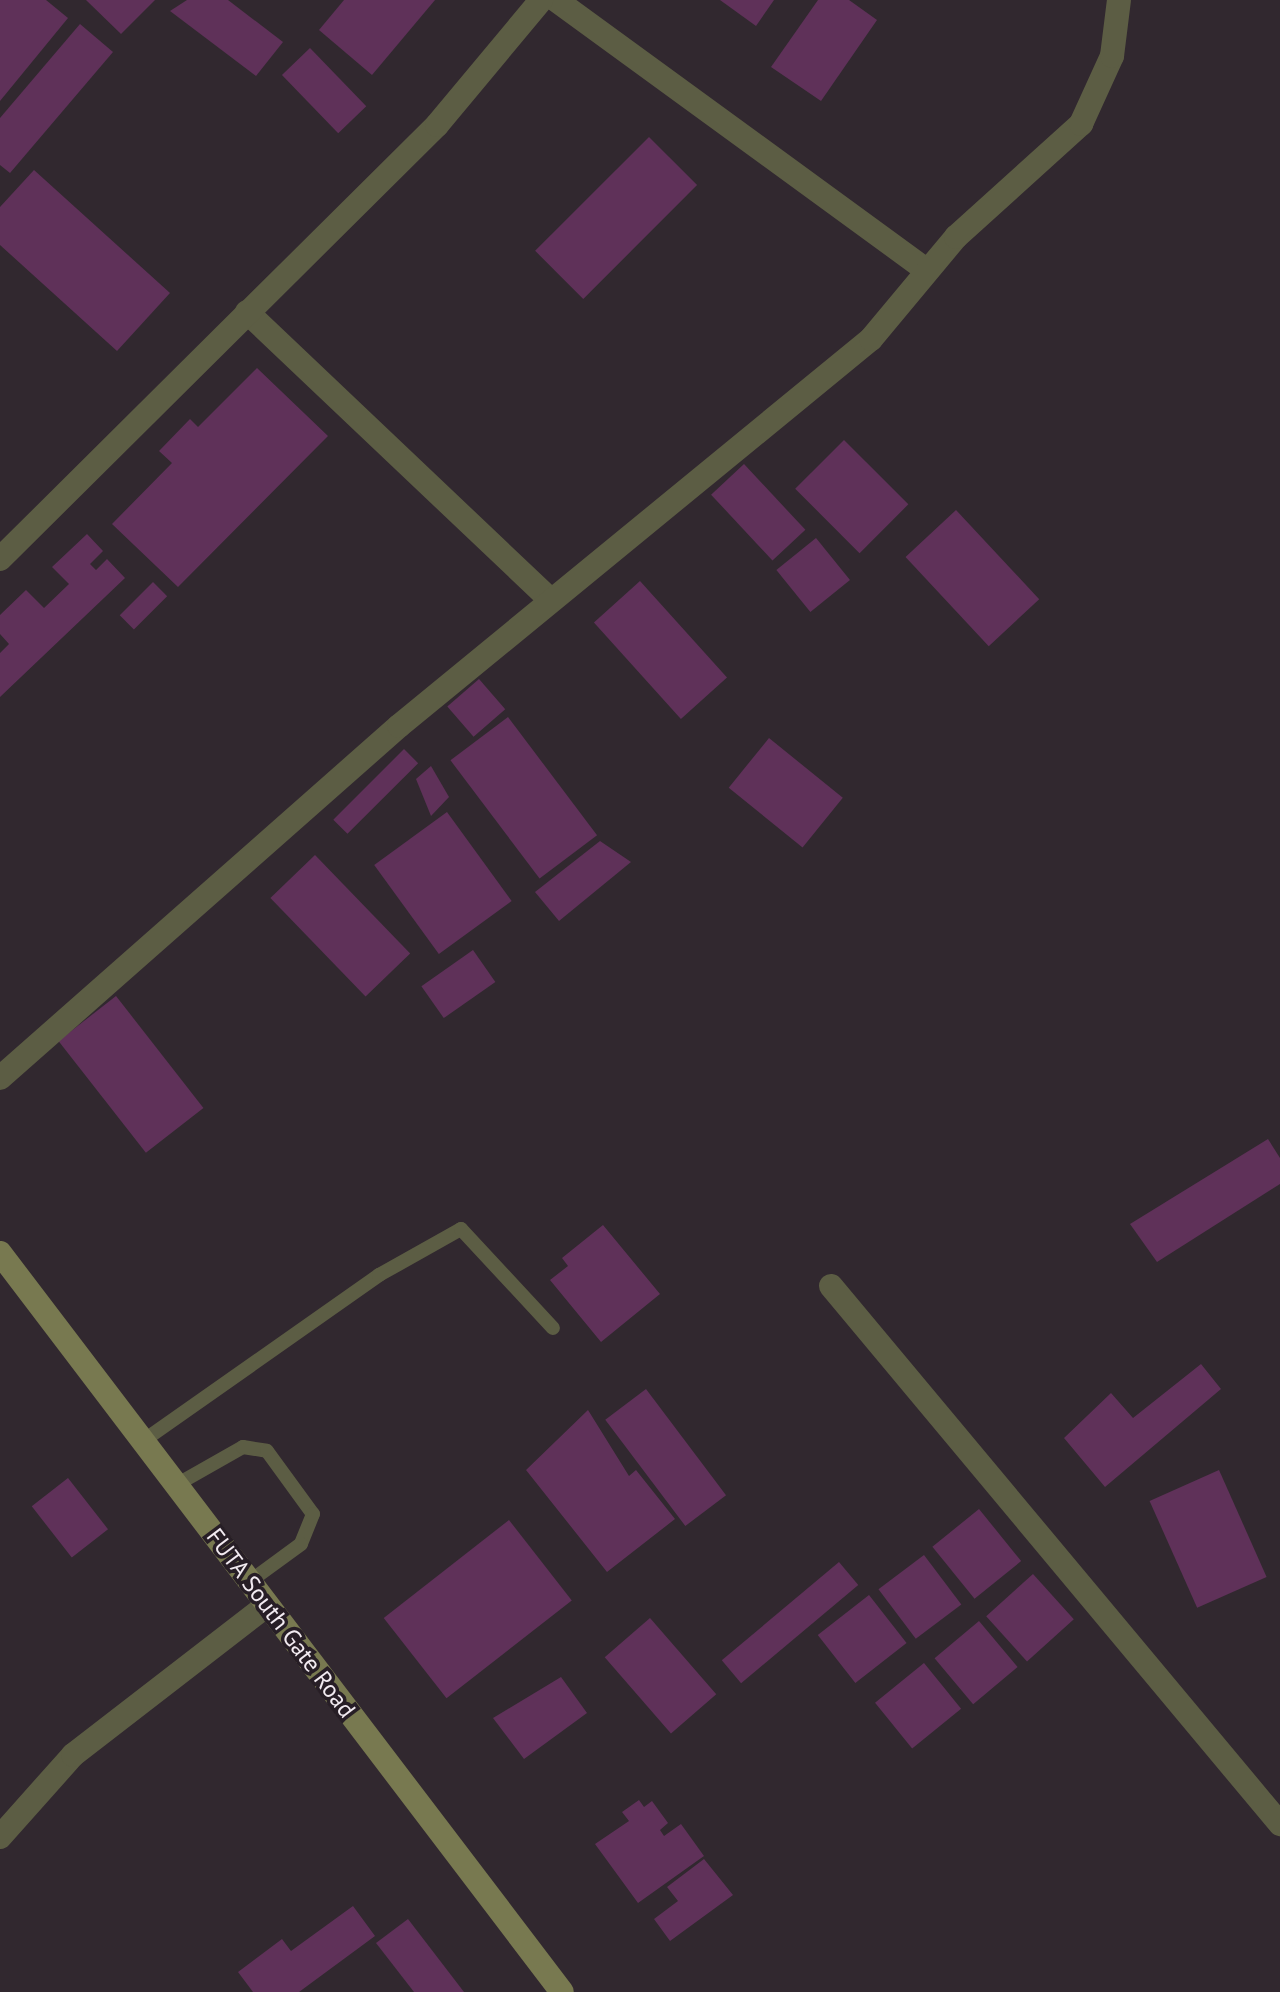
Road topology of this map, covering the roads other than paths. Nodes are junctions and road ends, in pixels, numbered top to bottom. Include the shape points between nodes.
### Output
1 (541, 0) edge
2 (556, 0) edge
3 (1119, 0) edge
4 (927, 271) junction
5 (247, 312) junction
6 (0, 559) edge
7 (549, 599) junction
8 (0, 1078) edge
9 (0, 1253) edge
10 (831, 1286) dead end
11 (553, 1328) dead end
12 (143, 1441) junction
13 (176, 1485) junction
14 (249, 1582) junction
15 (267, 1605) junction
16 (1280, 1824) edge
17 (0, 1837) edge
18 (562, 1992) edge

1 - 5 street via 437,125
2 - 4 street
3 - 4 street via 1112,56 1081,124
4 - 7 street via 871,339
5 - 6 street
5 - 7 street
7 - 8 street
9 - 12 main road, FUTA South Gate Road
10 - 16 street
11 - 12 lane via 461,1229 379,1275
12 - 13 main road, FUTA South Gate Road
13 - 14 main road, FUTA South Gate Road
13 - 14 lane via 243,1447 267,1451 313,1514 301,1544
14 - 15 main road, FUTA South Gate Road
15 - 17 street via 73,1755
15 - 18 main road, FUTA South Gate Road

